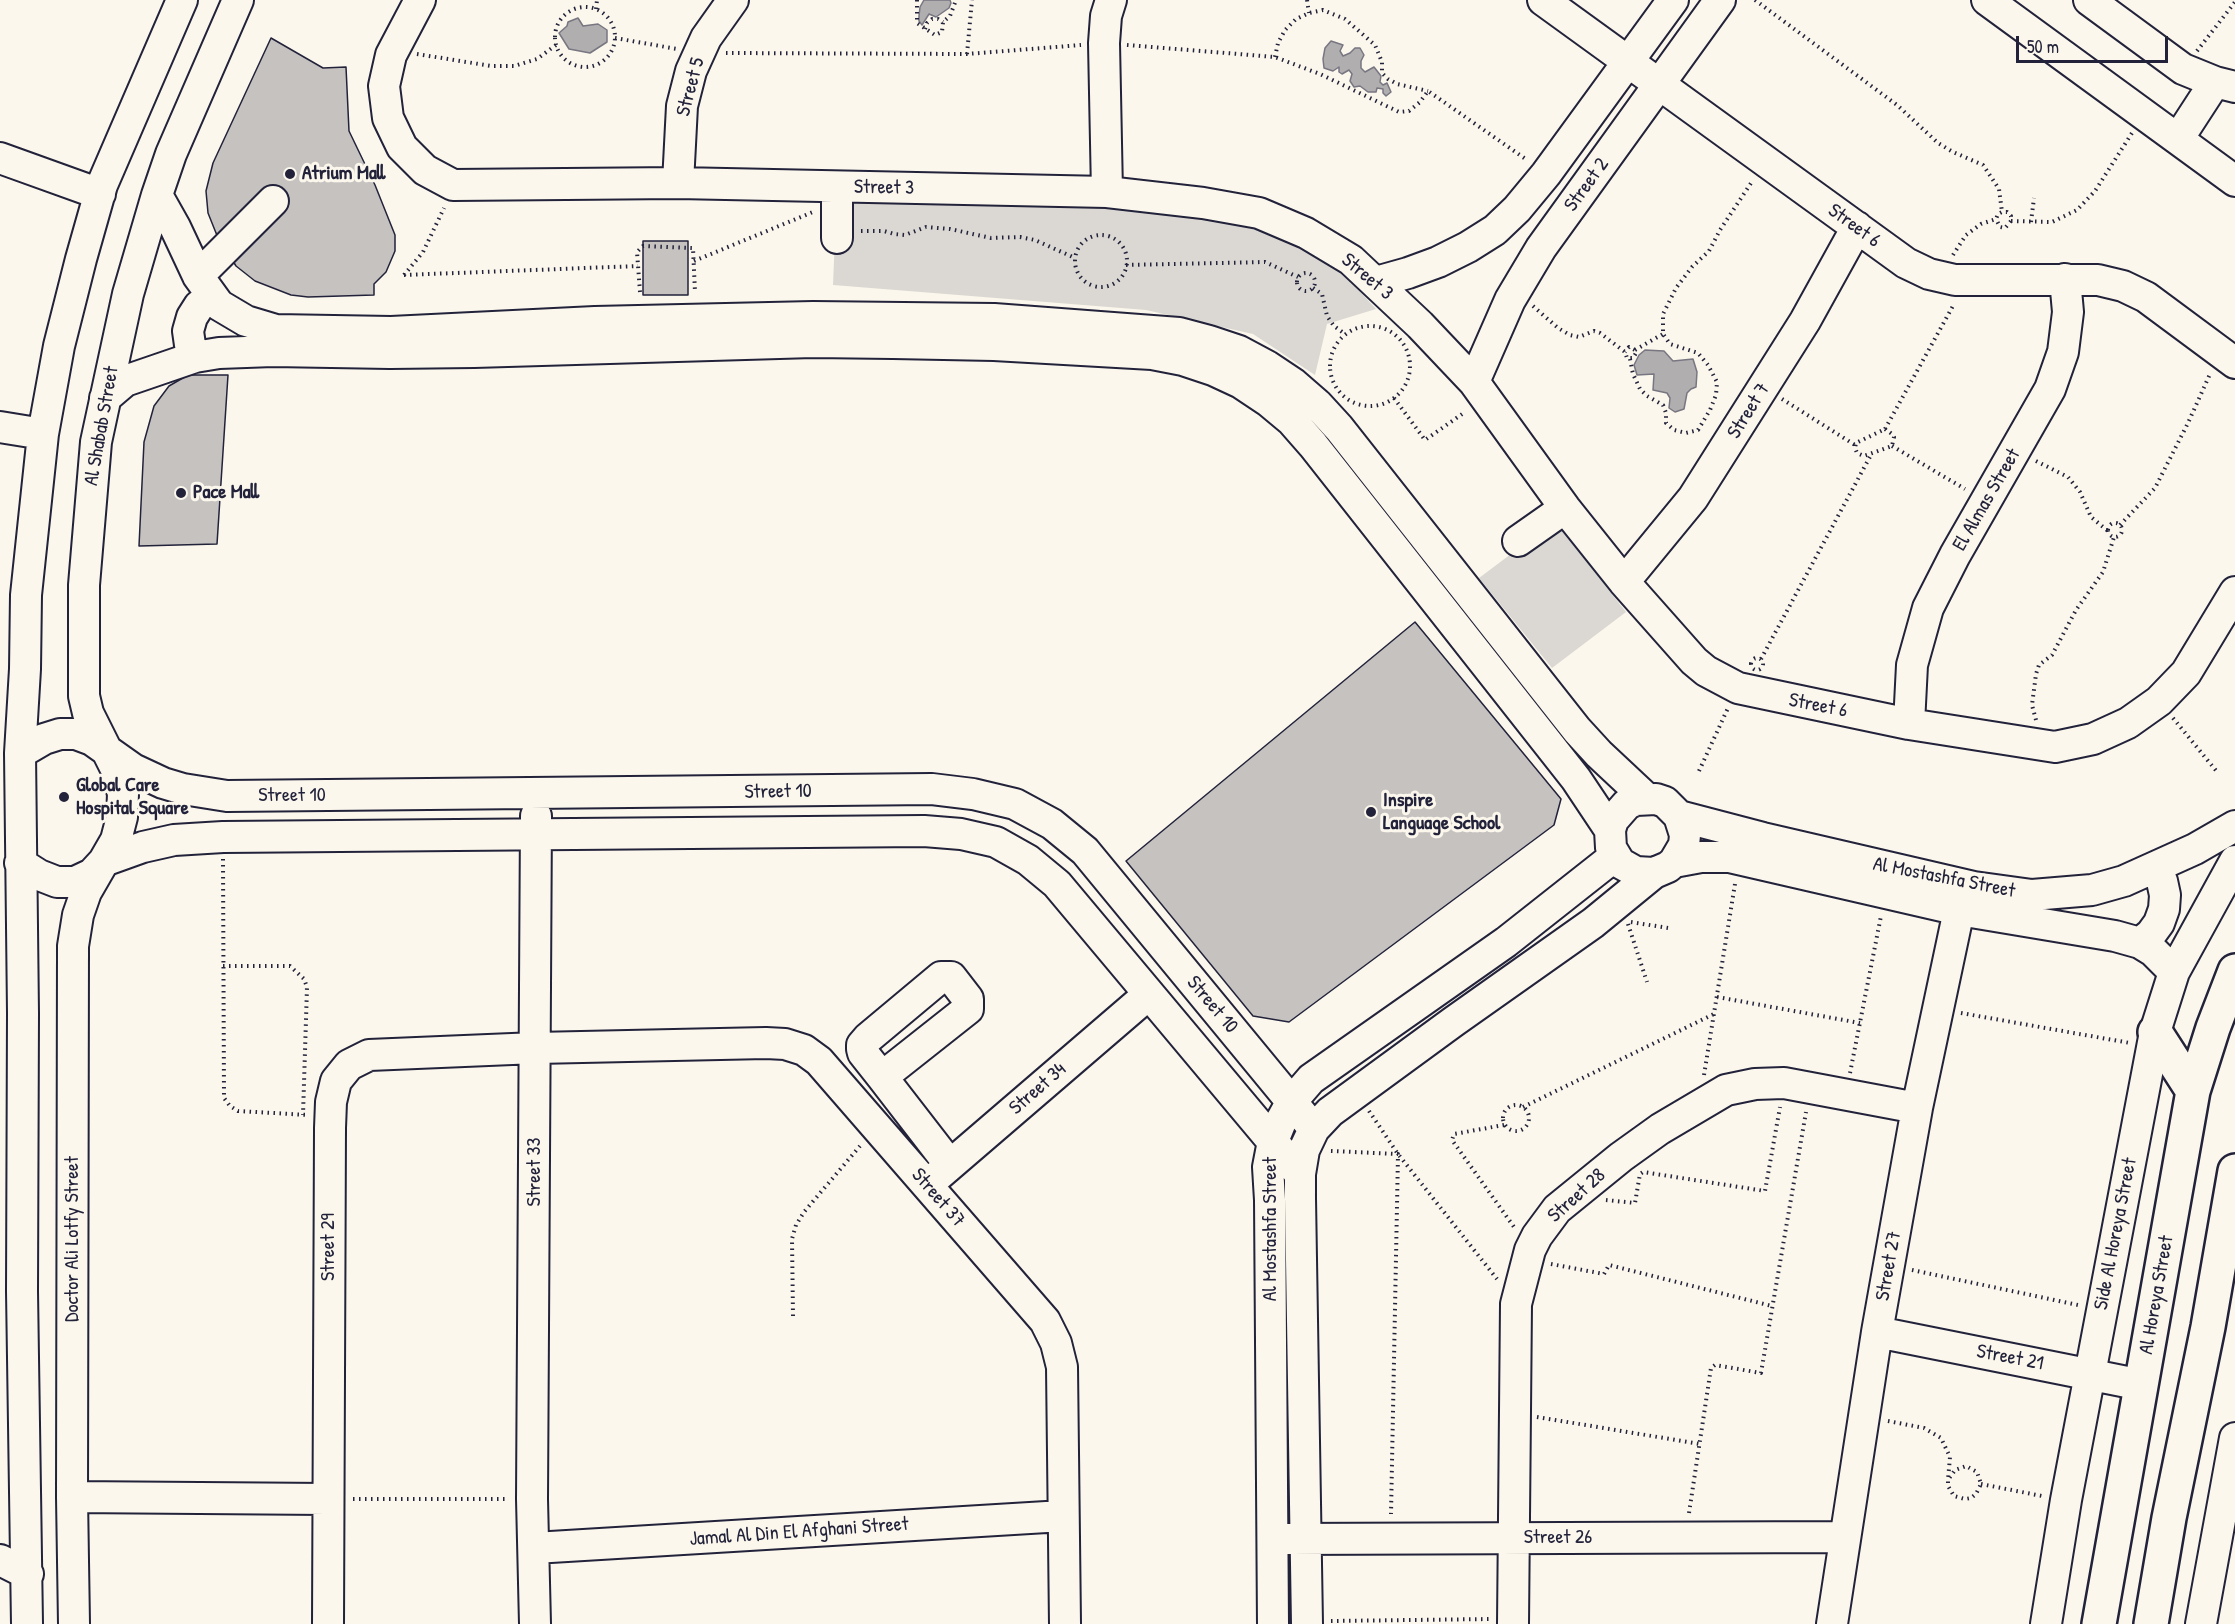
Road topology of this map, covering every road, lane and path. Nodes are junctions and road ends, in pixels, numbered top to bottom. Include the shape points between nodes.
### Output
1 (182, 0) edge
2 (238, 0) edge
3 (420, 0) edge
4 (597, 0) edge
5 (733, 0) edge
6 (918, 0) edge
7 (956, 0) edge
8 (972, 0) edge
9 (1111, 0) edge
10 (1307, 0) edge
11 (1543, 0) edge
12 (1674, 0) edge
13 (1720, 0) edge
14 (1755, 0) edge
15 (1987, 0) edge
16 (2090, 0) edge
17 (2235, 2) edge
18 (596, 9) junction
19 (1309, 12) junction
20 (943, 22) junction
21 (925, 29) junction
22 (615, 38) junction
23 (1104, 43) junction
24 (556, 45) junction
25 (393, 50) junction
26 (700, 53) junction
27 (967, 54) junction
28 (1275, 57) junction
29 (1628, 62) junction
30 (2183, 69) junction
31 (1659, 84) junction
32 (2225, 84) edge
33 (1428, 91) junction
34 (2144, 115) junction
35 (2178, 140) junction
36 (0, 158) edge
37 (1766, 162) junction
38 (1546, 174) junction
39 (2235, 181) edge
40 (678, 183) junction
41 (453, 184) junction
42 (1107, 192) junction
43 (100, 194) junction
44 (157, 195) junction
45 (837, 195) junction
46 (2034, 198) dead end
47 (273, 201) dead end
48 (2002, 212) junction
49 (1996, 219) junction
50 (2012, 221) junction
51 (2031, 222) junction
52 (1857, 227) junction
53 (837, 235) joint
54 (1075, 258) junction
55 (694, 261) junction
56 (1126, 265) junction
57 (638, 266) junction
58 (1298, 277) junction
59 (1953, 278) junction
60 (2065, 279) junction
61 (1376, 282) junction
62 (205, 286) junction
63 (1313, 288) junction
64 (1516, 290) junction
65 (640, 292) dead end
66 (695, 292) dead end
67 (813, 330) junction
68 (1345, 334) junction
69 (1663, 334) junction
70 (335, 342) junction
71 (1635, 350) junction
72 (1624, 352) junction
73 (195, 357) junction
74 (2227, 358) edge
75 (1630, 359) junction
76 (1763, 388) junction
77 (1480, 390) junction
78 (105, 398) junction
79 (1394, 398) junction
80 (0, 427) edge
81 (1885, 429) junction
82 (43, 434) junction
83 (1855, 445) junction
84 (1892, 446) junction
85 (2015, 450) junction
86 (1872, 453) junction
87 (1986, 502) junction
88 (1565, 508) junction
89 (2120, 525) junction
90 (2108, 531) junction
91 (2114, 537) junction
92 (1518, 541) dead end
93 (1624, 582) junction
94 (2235, 592) edge
95 (1761, 659) dead end
96 (1738, 688) junction
97 (2159, 701) junction
98 (1909, 724) junction
99 (2042, 744) junction
100 (105, 750) junction
101 (20, 753) junction
102 (1699, 771) dead end
103 (2218, 773) dead end
104 (537, 795) junction
105 (1646, 798) junction
106 (1679, 816) junction
107 (2235, 826) edge
108 (536, 835) junction
109 (223, 837) junction
110 (1612, 843) junction
111 (1740, 859) junction
112 (104, 861) junction
113 (2235, 861) edge
114 (20, 862) junction
115 (1664, 868) junction
116 (2155, 868) junction
117 (1886, 892) junction
118 (1959, 910) junction
119 (1668, 928) dead end
120 (1155, 936) junction
121 (2140, 944) junction
122 (1124, 963) junction
123 (223, 966) junction
124 (2235, 971) edge
125 (2174, 972) junction
126 (1647, 982) dead end
127 (1195, 984) junction
128 (1717, 997) junction
129 (1157, 1003) junction
130 (1938, 1009) junction
131 (11, 1014) edge
132 (1714, 1014) junction
133 (1860, 1023) junction
134 (2153, 1039) junction
135 (536, 1048) junction
136 (882, 1077) dead end
137 (1797, 1085) junction
138 (2193, 1091) junction
139 (1356, 1093) junction
140 (1846, 1095) junction
141 (1292, 1101) junction
142 (1699, 1105) junction
143 (1523, 1107) junction
144 (1917, 1108) junction
145 (317, 1115) junction
146 (1504, 1125) junction
147 (876, 1127) junction
148 (1273, 1141) junction
149 (1306, 1151) junction
150 (1398, 1154) junction
151 (950, 1165) junction
152 (2235, 1171) edge
153 (927, 1184) junction
154 (1573, 1196) junction
155 (1528, 1255) junction
156 (1889, 1265) junction
157 (11, 1292) edge
158 (1516, 1304) junction
159 (1772, 1306) junction
160 (2102, 1310) junction
161 (793, 1316) dead end
162 (2221, 1329) edge
163 (1877, 1332) junction
164 (2090, 1375) junction
165 (2142, 1385) junction
166 (1514, 1414) junction
167 (1864, 1417) junction
168 (2235, 1438) edge
169 (1700, 1444) junction
170 (12, 1472) edge
171 (1948, 1480) junction
172 (1981, 1484) junction
173 (72, 1497) junction
174 (327, 1499) junction
175 (532, 1499) junction
176 (2066, 1500) junction
177 (2118, 1508) junction
178 (1063, 1516) junction
179 (2169, 1518) junction
180 (1844, 1537) junction
181 (1512, 1538) junction
182 (1686, 1538) junction
183 (1272, 1539) junction
184 (1306, 1539) junction
185 (1390, 1539) junction
186 (534, 1548) junction
187 (0, 1560) edge
188 (28, 1574) junction
189 (1513, 1622) edge
190 (1306, 1623) edge
191 (27, 1624) edge
192 (74, 1624) edge
193 (328, 1624) edge
194 (535, 1624) edge
195 (1065, 1624) edge
196 (1273, 1624) edge
197 (1832, 1624) edge
198 (2046, 1624) edge
199 (2099, 1624) edge
200 (2151, 1624) edge
201 (2201, 1624) edge

1 - 43 street
2 - 44 street, Al Shabab Street
3 - 25 street, Street 3
4 - 18 path
5 - 26 street, Street 5
6 - 21 path via 916,21
7 - 20 path
8 - 27 path
9 - 23 street
10 - 19 path
11 - 29 street
12 - 29 street, Street 2
13 - 31 street, Street 2
14 - 48 path via 1897,105 1938,143 1983,165 1999,189
15 - 34 street
16 - 30 street
17 - 30 path
18 - 22 path via 611,20
18 - 24 path via 578,8 562,18 555,35
19 - 28 path via 1285,30
19 - 33 path via 1323,10 1345,19 1375,45 1382,73 1388,79
20 - 21 path via 932,19
20 - 21 path via 938,35
22 - 24 path via 609,56 593,66 574,65
22 - 26 path
23 - 27 path
23 - 28 path
23 - 42 street
24 - 25 path via 537,59 514,66 491,66
25 - 41 street, Street 3 via 384,86 388,118 402,147 425,170
26 - 27 path
26 - 40 street, Street 5 via 682,106
28 - 33 path via 1399,112 1409,111
29 - 31 street
29 - 38 street, Street 2
30 - 32 street
31 - 37 street, Street 6
31 - 64 street, Street 2 via 1541,248
32 - 35 street
33 - 38 path
34 - 35 street
34 - 51 path via 2095,191 2077,210 2052,222
35 - 39 street
36 - 43 street
37 - 52 street, Street 6
37 - 69 path via 1709,251 1676,288 1663,314
38 - 61 street, Street 2 via 1495,230 1428,266
40 - 41 street, Street 3
40 - 45 street, Street 3
41 - 57 path via 435,230 404,275
42 - 45 street, Street 3
42 - 61 street, Street 3 via 1259,213 1306,233 1351,260
43 - 82 street via 59,346
44 - 62 street
44 - 78 street, Al Shabab Street via 128,294
45 - 53 street
45 - 55 path
46 - 51 path
47 - 62 street
48 - 49 path
48 - 50 path via 2007,212
49 - 50 path via 2005,228
49 - 59 path via 1966,235
50 - 51 path
52 - 59 street, Street 6 via 1906,263
52 - 76 street, Street 7
53 - 54 path via 884,231 904,235 926,226 991,238 1035,240
54 - 56 path via 1075,267 1085,282 1102,287 1118,281
54 - 56 path via 1083,242 1109,237 1123,248
55 - 57 path via 691,248 642,246 637,252
55 - 66 path
56 - 58 path via 1265,262
57 - 65 path
58 - 63 path via 1300,290
58 - 63 path via 1311,274
59 - 60 street, Street 6
59 - 81 path
60 - 74 street, Street 6 via 2098,280 2146,297
60 - 85 street, El Almas Street via 2068,312 2063,352 2050,389
61 - 77 street, Street 3
62 - 70 street via 219,305 246,321
62 - 73 street via 188,331
63 - 68 path via 1322,294 1327,316
64 - 72 path via 1558,328 1579,337 1594,331 1600,333
64 - 77 street, Street 2 via 1497,327
67 - 70 street via 595,322 391,332
67 - 105 street via 994,319 1179,333 1239,351 1267,366 1294,384 1339,428 1577,730
67 - 110 street via 1152,354 1183,360 1241,383 1284,414 1313,445 1557,754
68 - 79 path via 1375,326 1402,342 1409,371 1407,381
68 - 79 path via 1329,364 1335,386 1361,406 1384,404
69 - 71 path
69 - 75 path via 1670,344 1698,353 1717,382 1713,402 1698,430 1686,433 1666,423 1663,405 1640,389
70 - 73 street
71 - 72 path via 1629,347
71 - 75 path
72 - 75 path
73 - 78 street via 125,381
74 - 89 path via 2155,488
76 - 83 path
76 - 93 street, Street 7 via 1693,498
77 - 79 path via 1425,440
77 - 88 street, Street 6
78 - 100 street, Al Shabab Street via 88,515 84,696
80 - 82 street
81 - 83 path
81 - 84 path via 1894,437
82 - 101 street via 26,595
83 - 86 path via 1861,456
84 - 86 path
84 - 87 path
85 - 87 street, El Almas Street
85 - 90 path via 2068,477 2091,517
86 - 95 path
87 - 98 street, El Almas Street via 1928,608 1912,665
88 - 92 street
88 - 93 street, Street 6
89 - 90 path via 2112,524
89 - 91 path via 2120,535
90 - 91 path
91 - 99 path via 2103,572 2076,610 2052,655 2039,665 2032,705
93 - 96 street, Street 6 via 1694,661 1706,672
94 - 97 street, Street 6 via 2186,673
96 - 98 street, Street 6
96 - 102 path
97 - 99 street, Street 6 via 2128,723 2093,739 2055,747
97 - 103 path
98 - 99 street, Street 6
100 - 101 street via 76,734 60,734
100 - 104 street, Street 10 via 163,783 228,796
100 - 112 street, Al Shabab Street via 117,771 123,794 116,840
101 - 114 street
104 - 108 street, Street 33
104 - 120 street, Street 10 via 932,789 973,794 1015,804 1052,824 1085,851
105 - 106 street via 1665,802
105 - 110 street via 1619,811 1613,820
106 - 115 street via 1684,845
106 - 116 street, Al Mostashfa Street via 1974,887 2021,893 2092,890
107 - 116 street, Al Mostashfa Street
108 - 109 street, Street 10
108 - 122 street, Street 10 via 887,831 961,834 996,842 1028,860 1057,884
108 - 135 street, Street 33
109 - 112 street, Street 10 via 174,840
109 - 123 path
110 - 115 street via 1620,863 1636,872
110 - 141 street, Al Mostashfa Street via 1506,942 1311,1079
111 - 115 street, Al Mostashfa Street via 1701,857
111 - 117 street, Al Mostashfa Street
111 - 128 path
112 - 114 street via 92,874 75,882 39,876
112 - 173 street, Doctor Ali Lotfy Street via 86,892 73,945
113 - 125 street, Side Al Horeya Street
114 - 131 street
115 - 139 street, Al Mostashfa Street
116 - 121 street via 2162,881 2164,909 2160,923
117 - 118 street, Al Mostashfa Street
117 - 133 path
118 - 121 street, Al Mostashfa Street via 2115,936
118 - 130 street, Street 27
119 - 126 path via 1627,921
120 - 122 street
120 - 127 street, Street 10
121 - 125 street, Al Mostashfa Street
122 - 129 street, Street 10
123 - 145 path via 290,966 304,979
123 - 145 path via 224,1098 238,1111
124 - 138 main road, Al Horeya Street
125 - 134 street, Side Al Horeya Street
127 - 129 street, Street 34
127 - 141 street, Street 10
128 - 132 path
128 - 133 path
129 - 148 street, Street 10
129 - 151 street, Street 34
130 - 134 path
130 - 144 street, Street 27
131 - 157 street
132 - 142 path
132 - 143 path
133 - 140 path
134 - 138 main road
134 - 160 street, Side Al Horeya Street
135 - 145 street, Street 29 via 369,1055 349,1065 336,1081 331,1102
135 - 147 street, Street 37 via 785,1044 804,1050 819,1061
135 - 175 street, Street 33
136 - 151 street
137 - 140 street, Street 28
137 - 142 street, Street 28 via 1755,1084 1726,1090
137 - 154 path via 1765,1191 1643,1172 1635,1203
137 - 159 path
138 - 165 main road, Al Horeya Street
139 - 149 street, Al Mostashfa Street via 1330,1112
139 - 150 path
140 - 144 street, Street 28
141 - 148 street, Al Mostashfa Street
141 - 149 street, Street 10
142 - 154 street, Street 28 via 1652,1134
143 - 146 path via 1507,1108 1502,1119
143 - 146 path via 1529,1117 1525,1128 1513,1131
144 - 156 street, Street 27
145 - 174 street, Street 29
146 - 155 path via 1454,1134 1452,1140
147 - 153 street, Street 37
147 - 161 path via 799,1218 792,1239
148 - 149 street, Street 10
148 - 183 street, Al Mostashfa Street via 1268,1167
149 - 150 path
149 - 184 street, Al Mostashfa Street
150 - 158 path
150 - 185 path
151 - 153 street, Street 34
152 - 162 main road
153 - 178 street, Street 37 via 1030,1302 1056,1343 1062,1366
154 - 155 street, Street 28 via 1557,1209
155 - 158 street, Street 28
155 - 159 path via 1604,1274 1609,1265
156 - 160 path
156 - 163 street, Street 27
157 - 170 street
158 - 166 street, Street 28
159 - 169 path via 1760,1373 1715,1365 1711,1368
160 - 164 street, Side Al Horeya Street
162 - 179 main road
163 - 164 street, Street 21
163 - 167 street, Street 27
164 - 165 street, Street 21
164 - 176 street, Side Al Horeya Street
165 - 177 main road, Al Horeya Street
166 - 169 path
166 - 181 street, Street 28
167 - 171 path via 1924,1428 1941,1438 1950,1457
167 - 180 street, Street 27
168 - 201 street
169 - 182 path
170 - 188 street
171 - 172 path via 1955,1470 1966,1466 1977,1472
171 - 172 path via 1950,1491 1959,1499 1971,1498
172 - 176 path
173 - 174 street
173 - 192 street, Doctor Ali Lotfy Street
174 - 175 path
174 - 193 street, Street 29
175 - 186 street, Street 33
176 - 198 street, Side Al Horeya Street
177 - 179 main road
177 - 199 main road, Al Horeya Street
178 - 186 street, Jamal Al Din El Afghani Street
178 - 195 street, Street 37
179 - 200 main road
180 - 182 street, Street 26
180 - 197 street, Street 27
181 - 182 street, Street 26
181 - 185 street, Street 26
181 - 189 street, Street 28
183 - 184 street, Street 26
183 - 196 street, Al Mostashfa Street
184 - 185 street, Street 26
184 - 190 street, Al Mostashfa Street
186 - 194 street, Street 33
187 - 188 street
188 - 191 street
189 - 190 path

